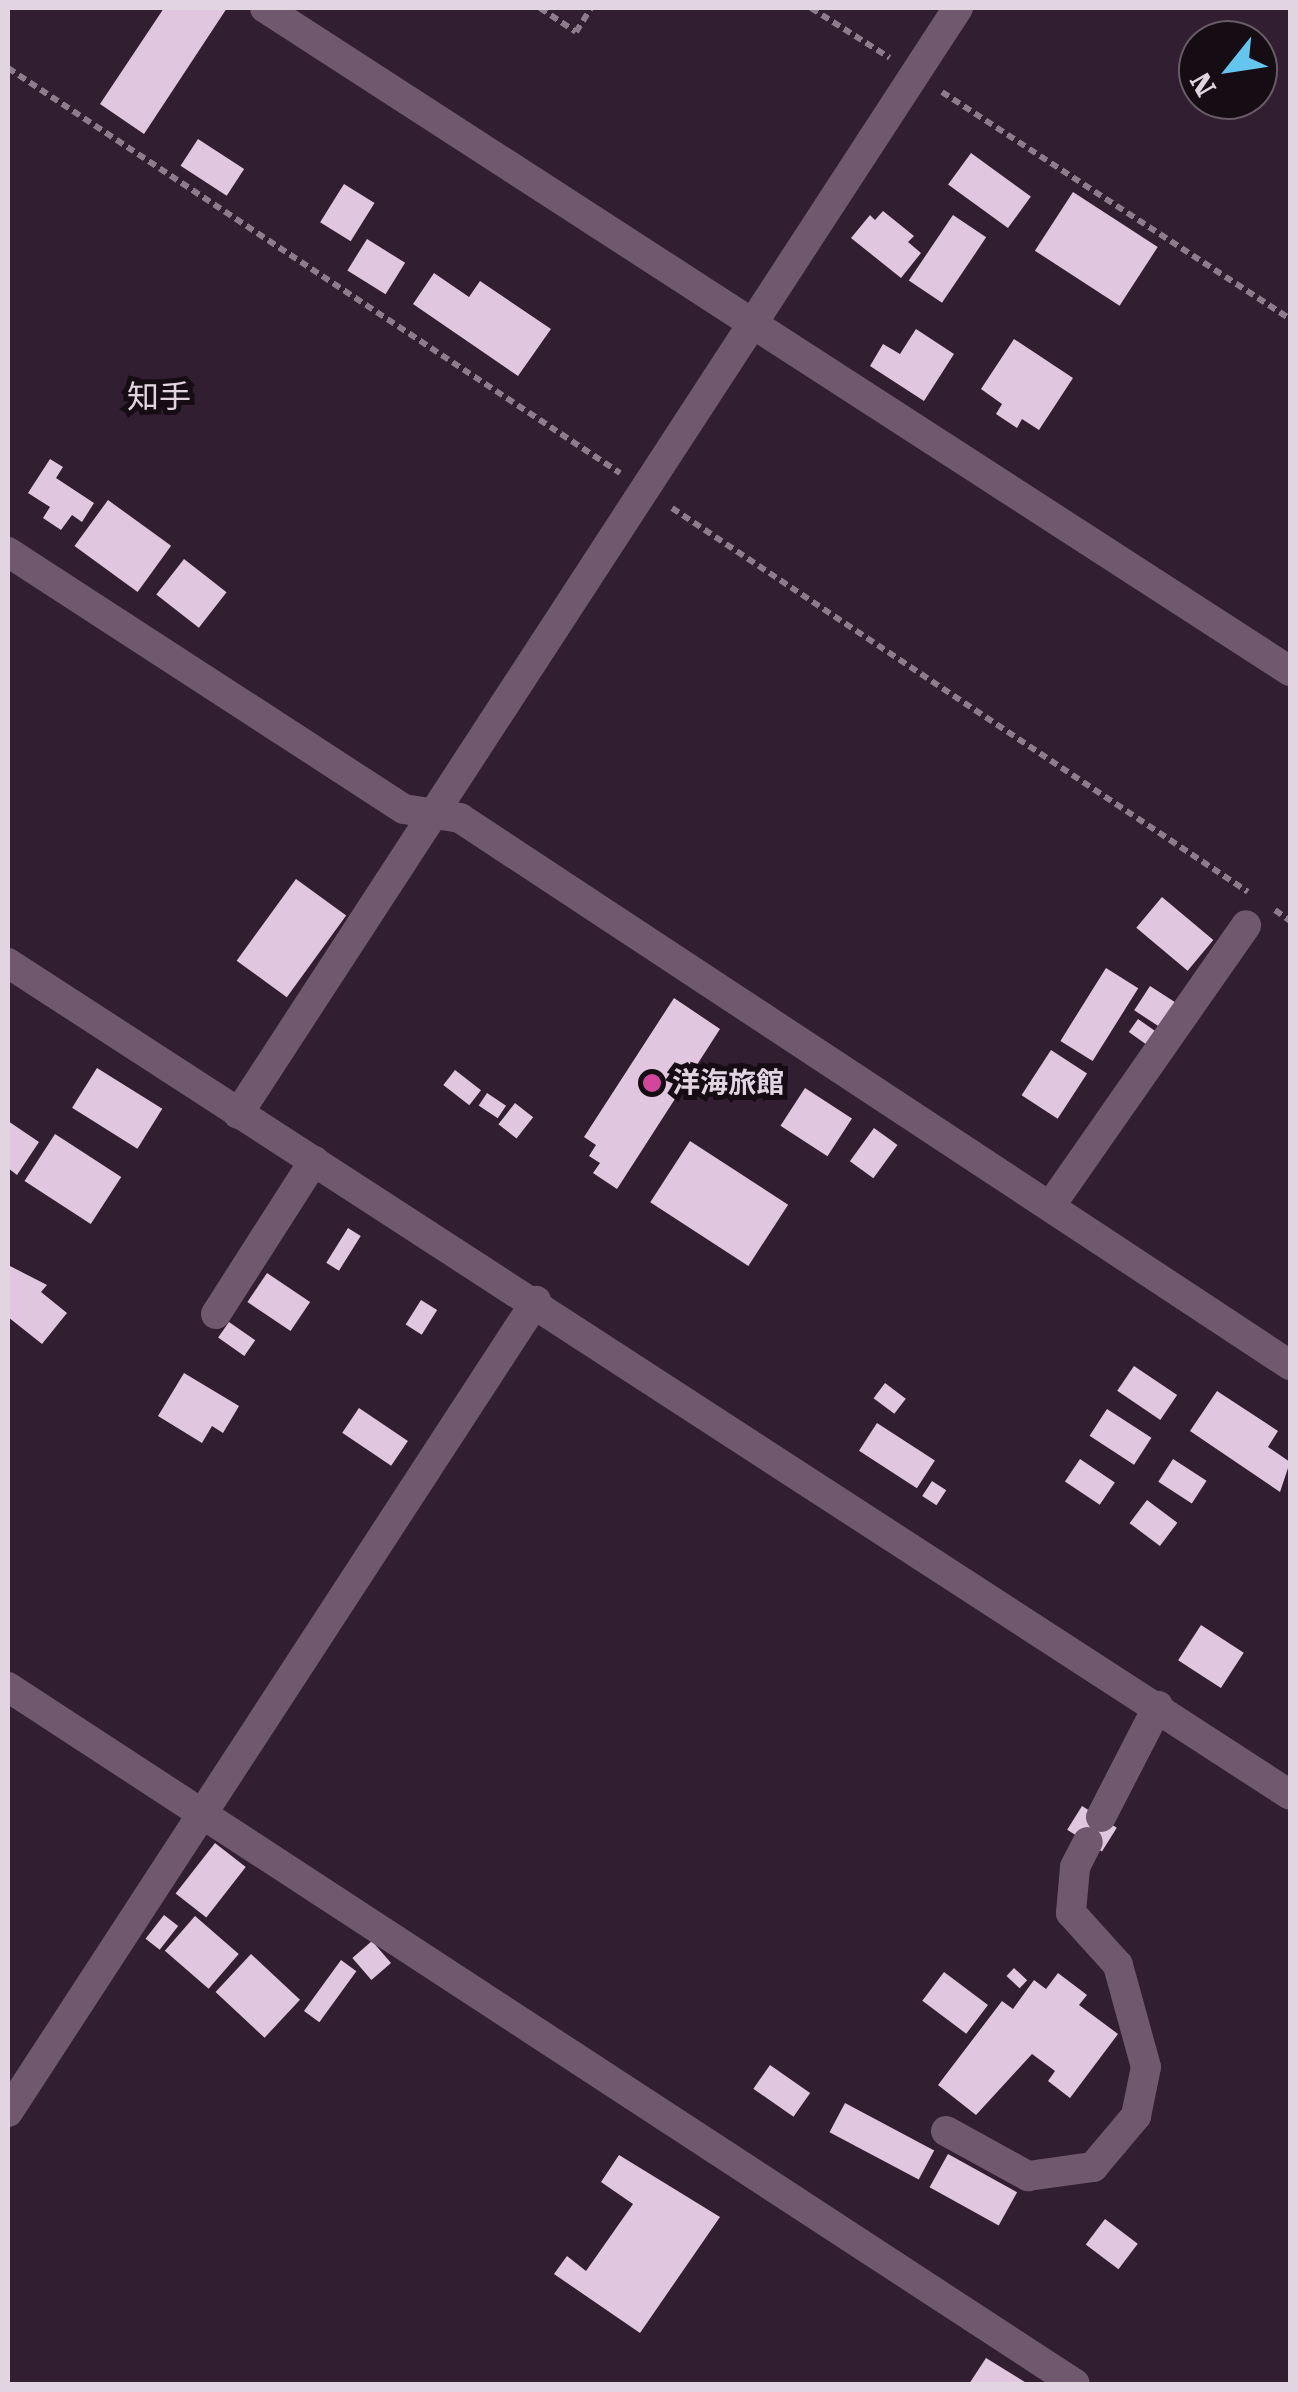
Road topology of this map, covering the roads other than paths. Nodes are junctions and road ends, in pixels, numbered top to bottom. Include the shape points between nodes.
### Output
1 (265, 8) edge
2 (958, 8) edge
3 (750, 322) junction
4 (8, 552) edge
5 (1290, 671) edge
6 (434, 814) junction
7 (1246, 925) dead end
8 (8, 963) edge
9 (238, 1114) junction
10 (314, 1161) junction
11 (1051, 1205) junction
12 (536, 1300) junction
13 (216, 1314) dead end
14 (1290, 1365) edge
15 (8, 1687) edge
16 (1158, 1706) junction
17 (1290, 1795) edge
18 (202, 1813) junction
19 (8, 2112) edge
20 (946, 2131) dead end
21 (1075, 2384) edge

1 - 3 street
2 - 3 street
3 - 5 street
3 - 6 street
4 - 6 street via 404,809
6 - 9 street
6 - 11 street via 460,818
7 - 11 street
8 - 9 street
9 - 10 street
10 - 12 street
10 - 13 street
11 - 14 street
12 - 16 street
12 - 18 street
15 - 18 street
16 - 17 street
16 - 20 street via 1075,1868 1071,1912 1118,1965 1146,2067 1136,2116 1094,2167 1028,2176
18 - 19 street
18 - 21 street

